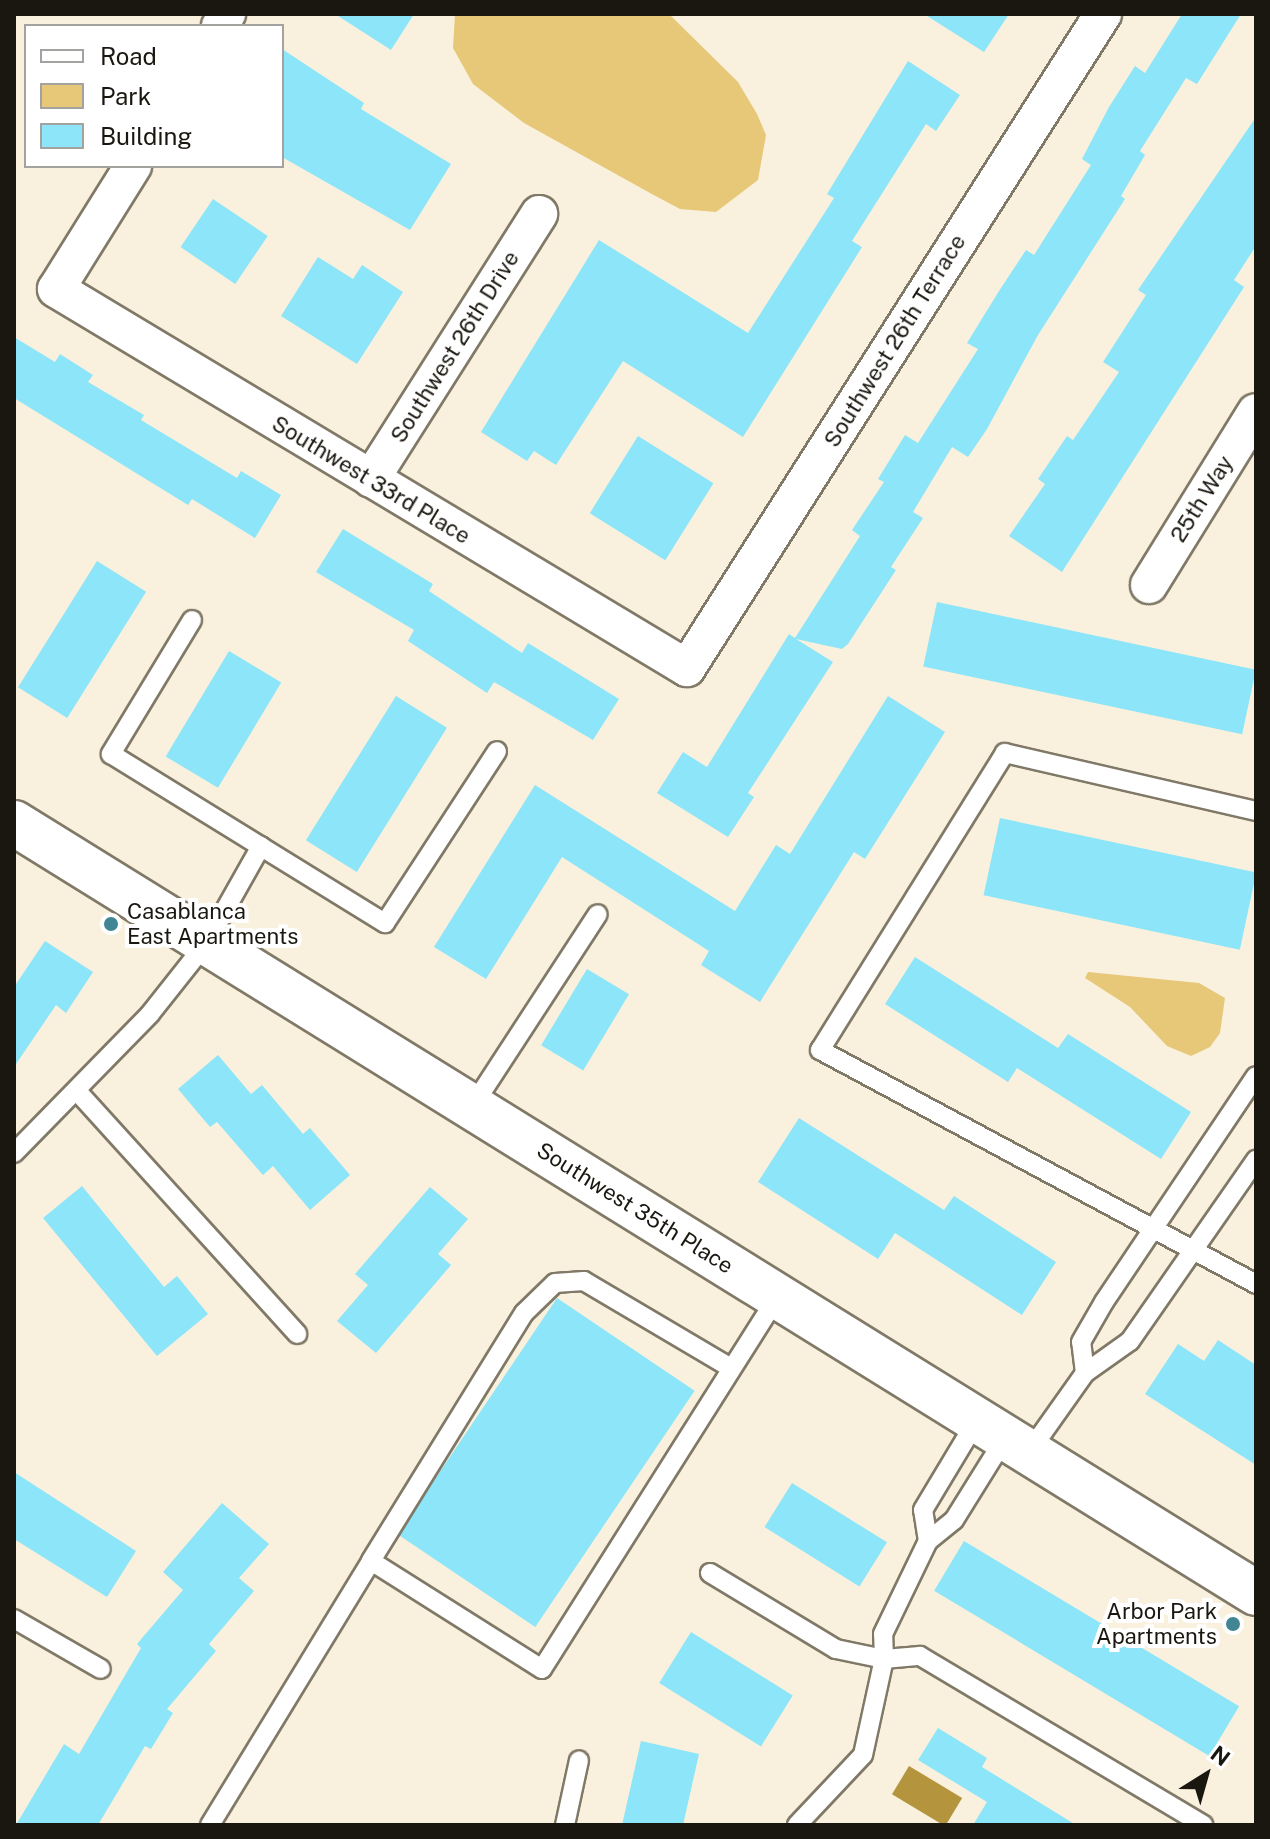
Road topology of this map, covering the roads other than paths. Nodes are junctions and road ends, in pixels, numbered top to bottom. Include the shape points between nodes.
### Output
1 (1103, 14) edge
2 (132, 168) edge
3 (539, 214) dead end
4 (1256, 412) edge
5 (371, 479) junction
6 (1149, 585) dead end
7 (192, 620) dead end
8 (687, 668) joint
9 (497, 751) dead end
10 (1256, 811) edge
11 (14, 823) edge
12 (261, 846) junction
13 (598, 914) dead end
14 (207, 942) junction
15 (1256, 1076) edge
16 (77, 1091) junction
17 (472, 1107) junction
18 (14, 1153) edge
19 (1256, 1160) edge
20 (1151, 1227) junction
21 (1195, 1250) junction
22 (1256, 1284) edge
23 (778, 1296) junction
24 (297, 1334) dead end
25 (731, 1368) junction
26 (1085, 1373) junction
27 (1004, 1436) junction
28 (928, 1541) junction
29 (371, 1561) junction
30 (710, 1573) dead end
31 (1256, 1593) edge
32 (14, 1619) edge
33 (884, 1659) junction
34 (101, 1669) dead end
35 (579, 1760) dead end
36 (210, 1825) edge
37 (565, 1825) edge
38 (797, 1825) edge
39 (1204, 1825) edge

1 - 8 street, Southwest 26th Terrace
2 - 5 street, Southwest 33rd Place via 56,289
3 - 5 street, Southwest 26th Drive
4 - 6 street, 25th Way
5 - 8 street, Southwest 33rd Place
7 - 12 lane via 111,754
9 - 12 lane via 385,923
10 - 20 lane via 1005,753 820,1050
11 - 14 street, Southwest 35th Place
12 - 14 lane
13 - 17 lane
14 - 16 lane via 150,1014
14 - 17 street, Southwest 35th Place
15 - 20 lane
16 - 18 lane
16 - 24 lane
17 - 23 street, Southwest 35th Place
19 - 21 lane
20 - 21 lane
20 - 26 lane via 1081,1342
21 - 22 lane
21 - 26 lane via 1130,1341
23 - 25 lane
23 - 27 street, Southwest 35th Place
25 - 29 lane via 584,1281 555,1283 524,1313
25 - 29 lane via 542,1669
26 - 27 lane
27 - 28 lane via 954,1520
27 - 28 lane via 923,1510
27 - 31 street, Southwest 35th Place
28 - 33 lane via 883,1634
29 - 36 lane
30 - 33 lane via 836,1649
32 - 34 lane
33 - 38 lane via 863,1755
33 - 39 lane via 920,1656
35 - 37 lane

